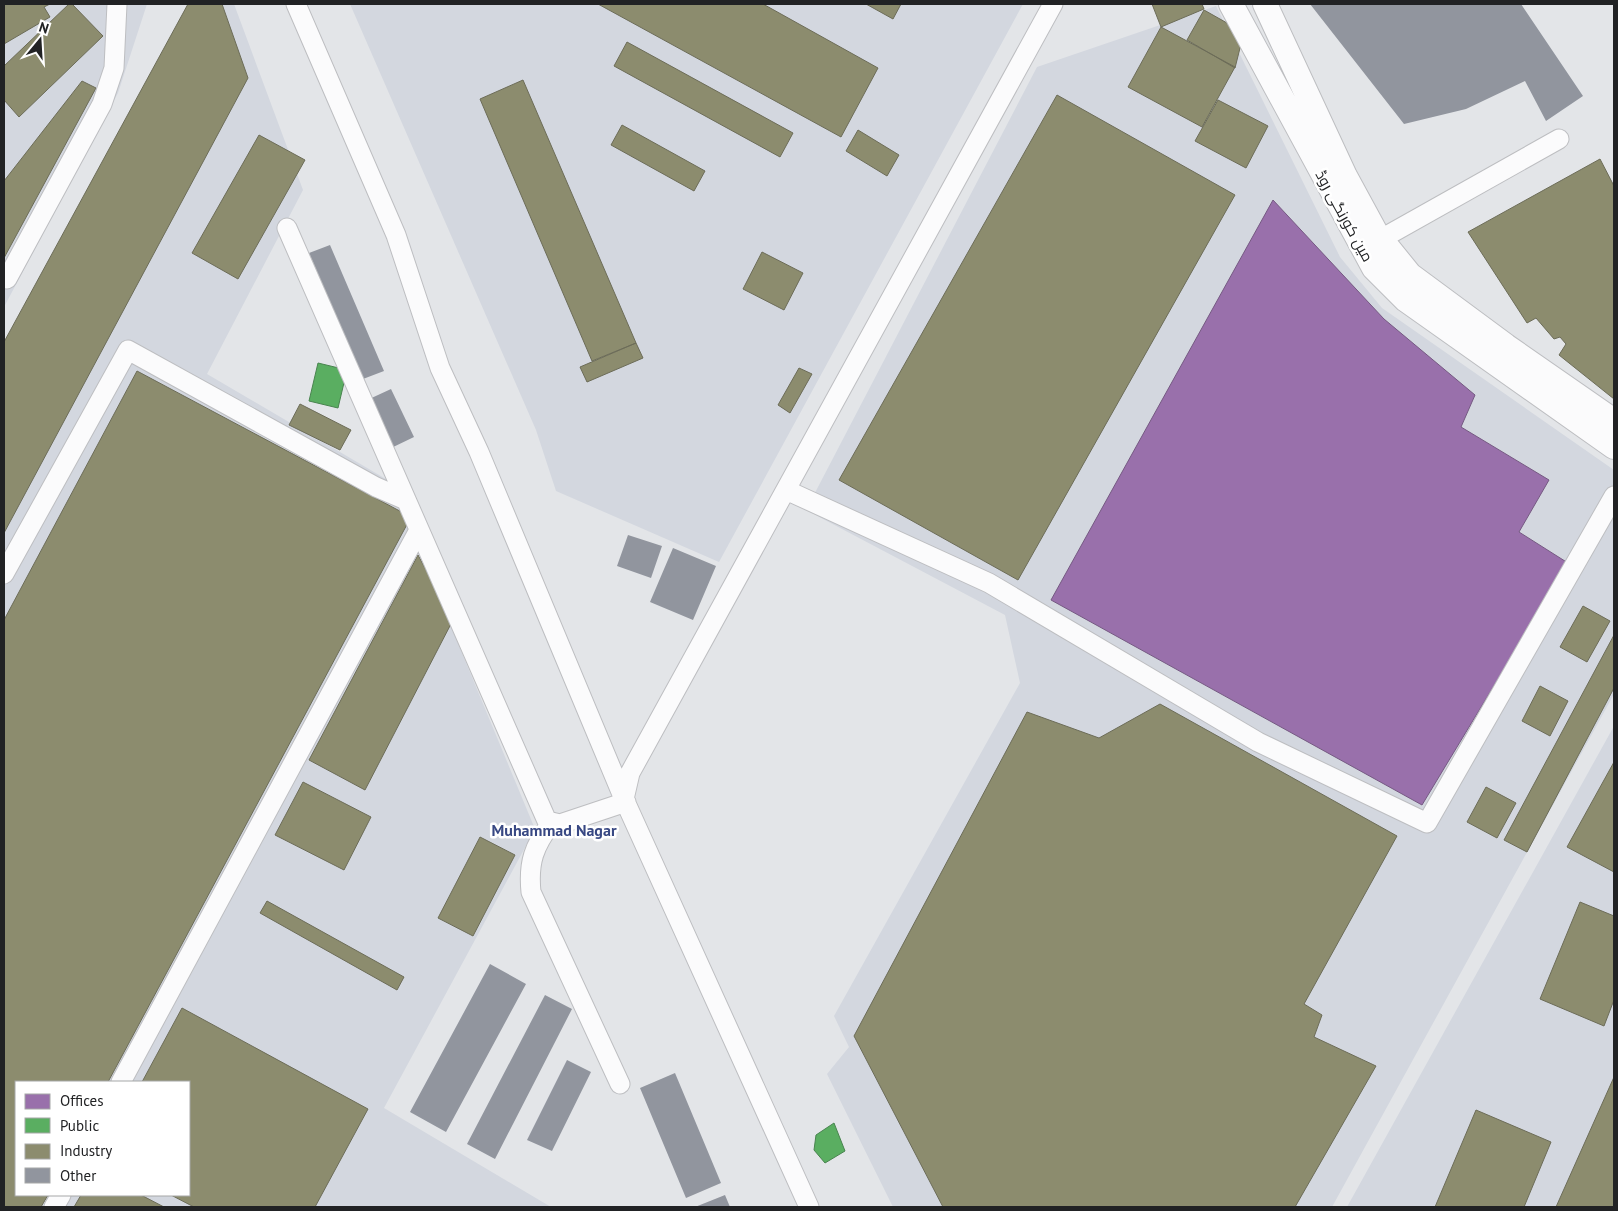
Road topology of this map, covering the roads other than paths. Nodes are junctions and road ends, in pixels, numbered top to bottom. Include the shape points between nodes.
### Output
1 (117, 4) edge
2 (296, 4) edge
3 (1053, 4) edge
4 (1230, 4) edge
5 (1264, 4) edge
6 (1560, 139) dead end
7 (287, 228) dead end
8 (1381, 238) junction
9 (5, 280) edge
10 (1614, 421) edge
11 (1614, 447) edge
12 (786, 490) junction
13 (1614, 496) edge
14 (406, 500) junction
15 (419, 530) junction
16 (4, 574) edge
17 (625, 801) junction
18 (552, 822) junction
19 (122, 1081) edge
20 (620, 1084) dead end
21 (809, 1207) edge

1 - 9 street via 114,68 102,104
2 - 17 street via 396,235 440,368 479,452
3 - 12 street
4 - 11 main road, مین کورنگی روڈ via 1374,268 1406,300
5 - 8 main road, مین کورنگی روڈ via 1345,176
6 - 8 street
7 - 14 street
8 - 10 main road, مین کورنگی روڈ via 1410,275
12 - 13 street via 989,583 1258,742 1427,824
12 - 17 street via 630,773
14 - 15 street
14 - 16 street via 128,350
15 - 18 street via 547,821
15 - 19 street
17 - 18 street via 560,824
17 - 21 street
18 - 20 street via 533,856 529,873 531,892

